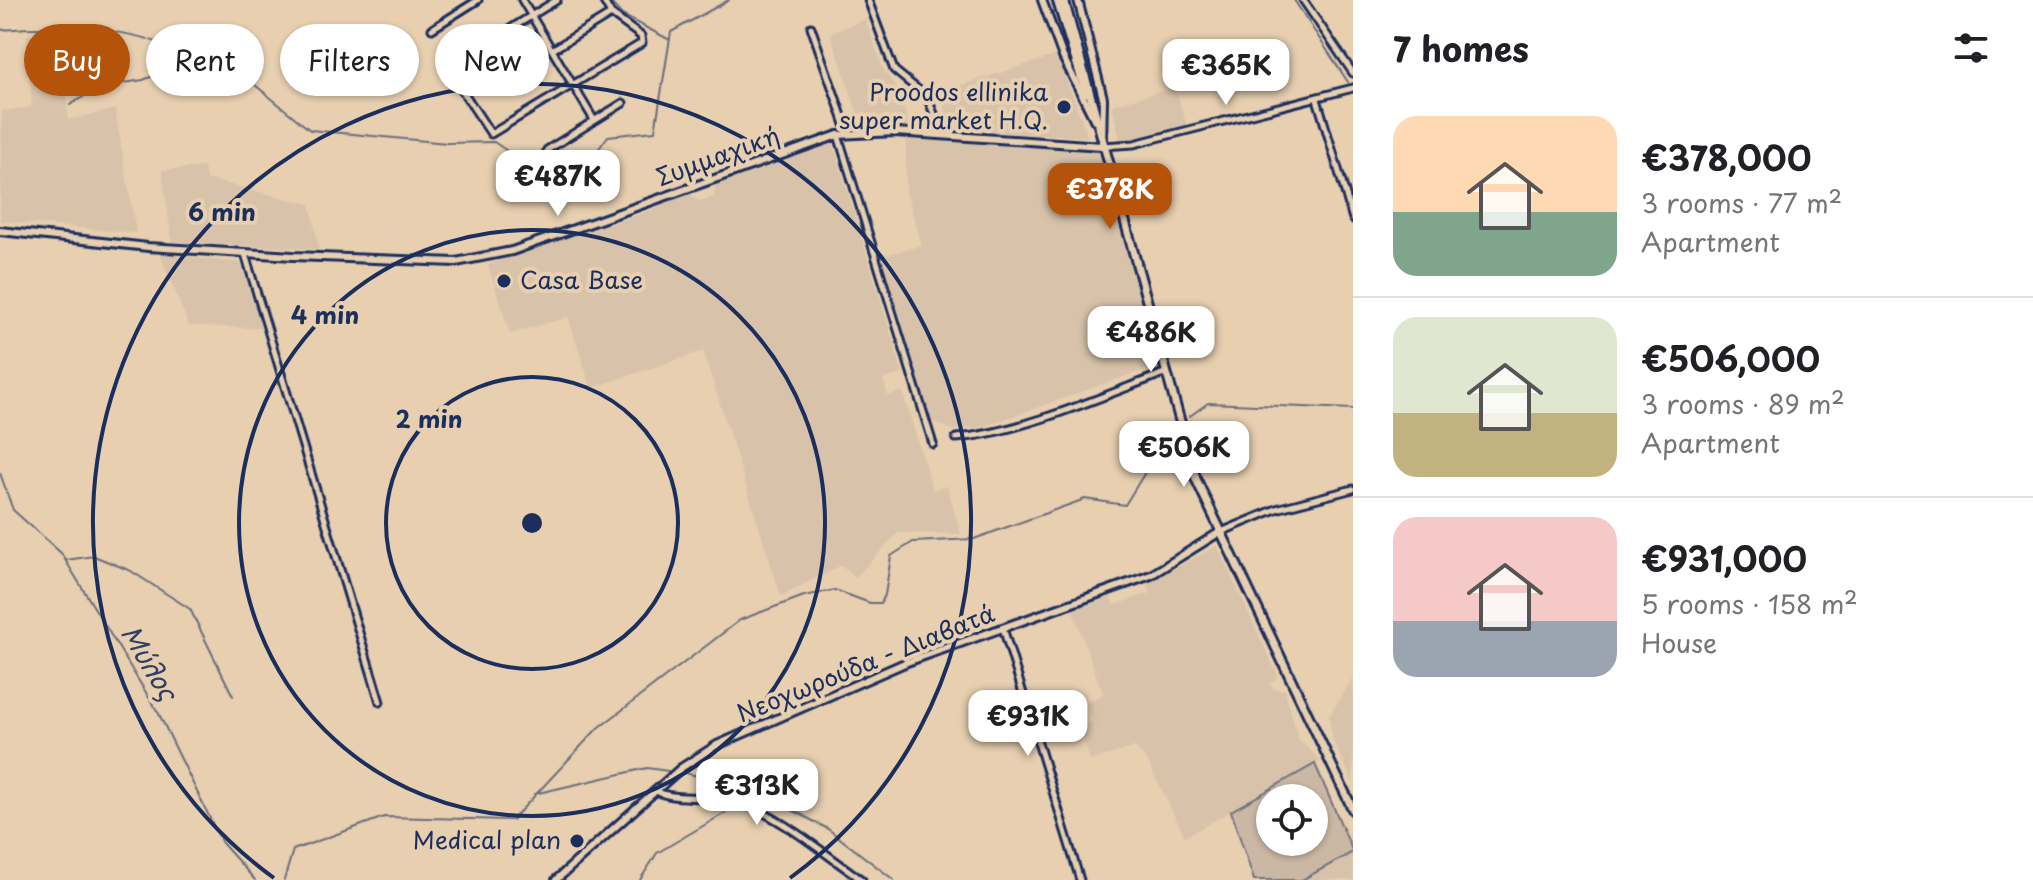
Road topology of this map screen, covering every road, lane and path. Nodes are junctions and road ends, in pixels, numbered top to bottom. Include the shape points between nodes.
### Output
1 (478, 0) edge
2 (522, 0) edge
3 (557, 0) edge
4 (603, 0) edge
5 (868, 0) edge
6 (1042, 0) edge
7 (1057, 0) edge
8 (1064, 0) edge
9 (1078, 0) edge
10 (1303, 0) edge
11 (611, 14) junction
12 (532, 16) junction
13 (811, 27) dead end
14 (432, 29) dead end
15 (552, 50) junction
16 (1353, 73) edge
17 (575, 85) junction
18 (1353, 88) edge
19 (1317, 99) junction
20 (1090, 102) junction
21 (623, 103) dead end
22 (594, 120) junction
23 (1096, 123) junction
24 (848, 133) junction
25 (838, 135) junction
26 (943, 135) junction
27 (1102, 146) junction
28 (547, 150) dead end
29 (1353, 219) edge
30 (0, 231) edge
31 (245, 254) junction
32 (1167, 372) junction
33 (956, 438) dead end
34 (933, 444) dead end
35 (1353, 489) edge
36 (1220, 532) junction
37 (1003, 628) junction
38 (380, 702) dead end
39 (657, 791) junction
40 (1353, 810) edge
41 (556, 880) edge
42 (862, 880) edge
43 (1080, 880) edge

1 - 14 street
2 - 12 street
3 - 12 street
4 - 11 street
5 - 26 street via 894,70 927,97
6 - 23 street
7 - 20 main road
8 - 20 main road
9 - 27 street via 1103,98
10 - 16 street
11 - 15 street
11 - 17 street via 641,36 642,43
12 - 15 street
12 - 17 street via 450,66 450,72 491,134
13 - 24 street
15 - 17 street
17 - 22 street
18 - 19 street, Συμμαχική
19 - 27 street, Συμμαχική via 1134,144
19 - 29 street
20 - 23 main road
21 - 22 street
22 - 28 street
23 - 27 main road
24 - 25 street, Συμμαχική
24 - 26 street, Συμμαχική
25 - 31 street, Συμμαχική via 482,259
25 - 34 street
26 - 27 street, Συμμαχική
27 - 32 main road
30 - 31 street, Συμμαχική
31 - 38 street
32 - 33 street via 1043,416
32 - 36 main road via 1196,479
35 - 36 street via 1276,509
36 - 37 street, Νεοχωρούδα - Διαβατά via 1151,575
36 - 40 main road
37 - 39 street, Νεοχωρούδα - Διαβατά via 907,662 717,745
37 - 43 street
39 - 41 street, Νεοχωρούδα - Διαβατά
39 - 42 street via 670,797 709,796 745,804

